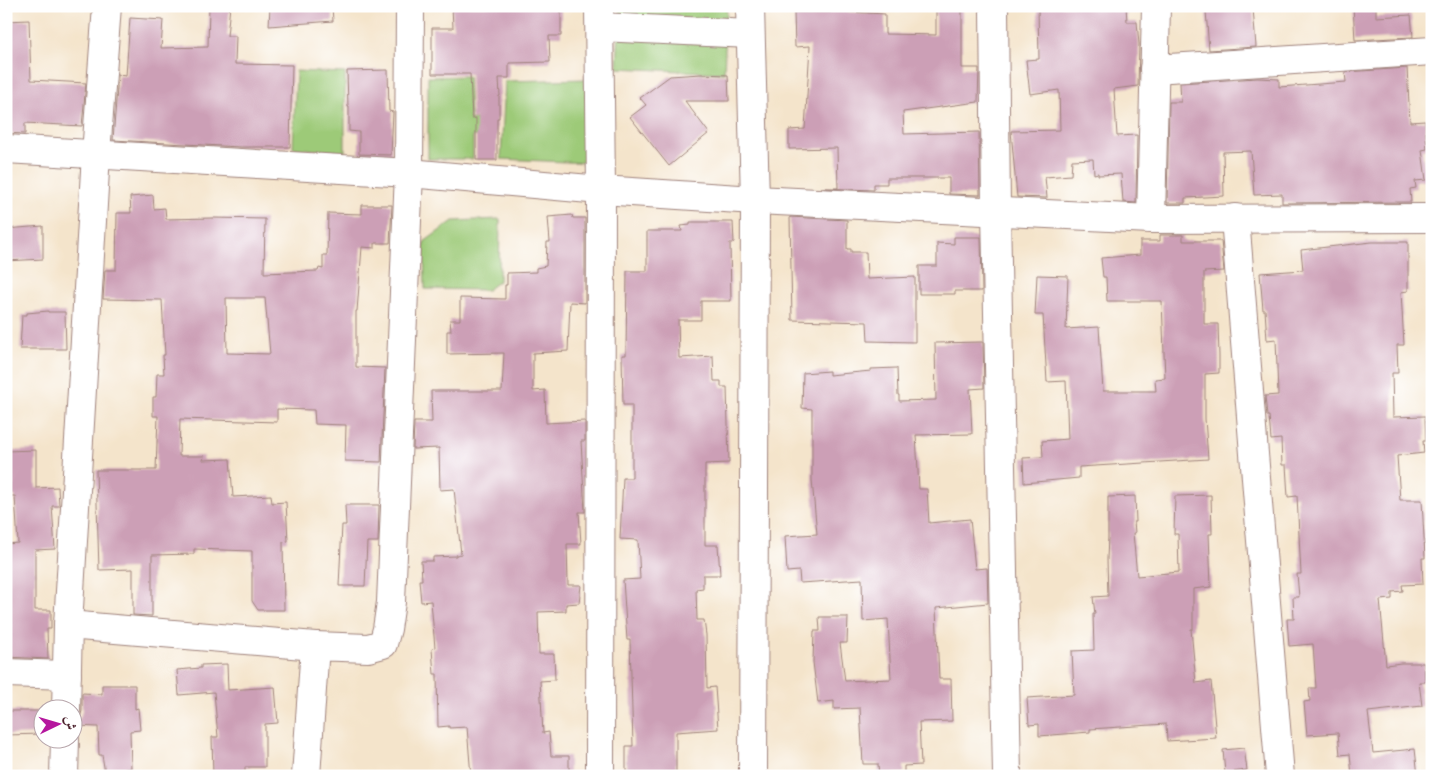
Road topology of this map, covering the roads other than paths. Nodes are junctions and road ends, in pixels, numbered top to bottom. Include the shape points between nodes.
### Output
1 (107, 6) edge
2 (410, 6) edge
3 (750, 6) edge
4 (994, 6) edge
5 (1156, 6) edge
6 (600, 16) edge
7 (750, 34) junction
8 (1432, 51) edge
9 (1154, 69) junction
10 (6, 149) edge
11 (96, 154) junction
12 (409, 172) junction
13 (602, 190) junction
14 (755, 200) junction
15 (996, 211) junction
16 (1236, 218) junction
17 (1432, 218) edge
18 (1151, 219) junction
19 (68, 625) junction
20 (315, 646) junction
21 (6, 672) edge
22 (67, 675) junction
23 (66, 700) edge
24 (65, 750) edge
25 (64, 776) edge
26 (306, 776) edge
27 (600, 776) edge
28 (753, 776) edge
29 (1008, 776) edge
30 (1280, 776) edge

1 - 11 street
2 - 12 street
3 - 7 street
4 - 15 street
5 - 9 street
6 - 7 street
6 - 13 street
7 - 14 street
8 - 9 street
9 - 18 street
10 - 11 street
11 - 12 street
11 - 19 street
12 - 13 street
12 - 20 street via 391,602 387,629 383,644 368,648
13 - 14 street
13 - 27 street
14 - 15 street
14 - 28 street
15 - 18 street
15 - 29 street
16 - 17 street
16 - 18 street
16 - 30 street
19 - 20 street
19 - 22 street
20 - 26 street
21 - 22 street
22 - 23 street
24 - 25 street

